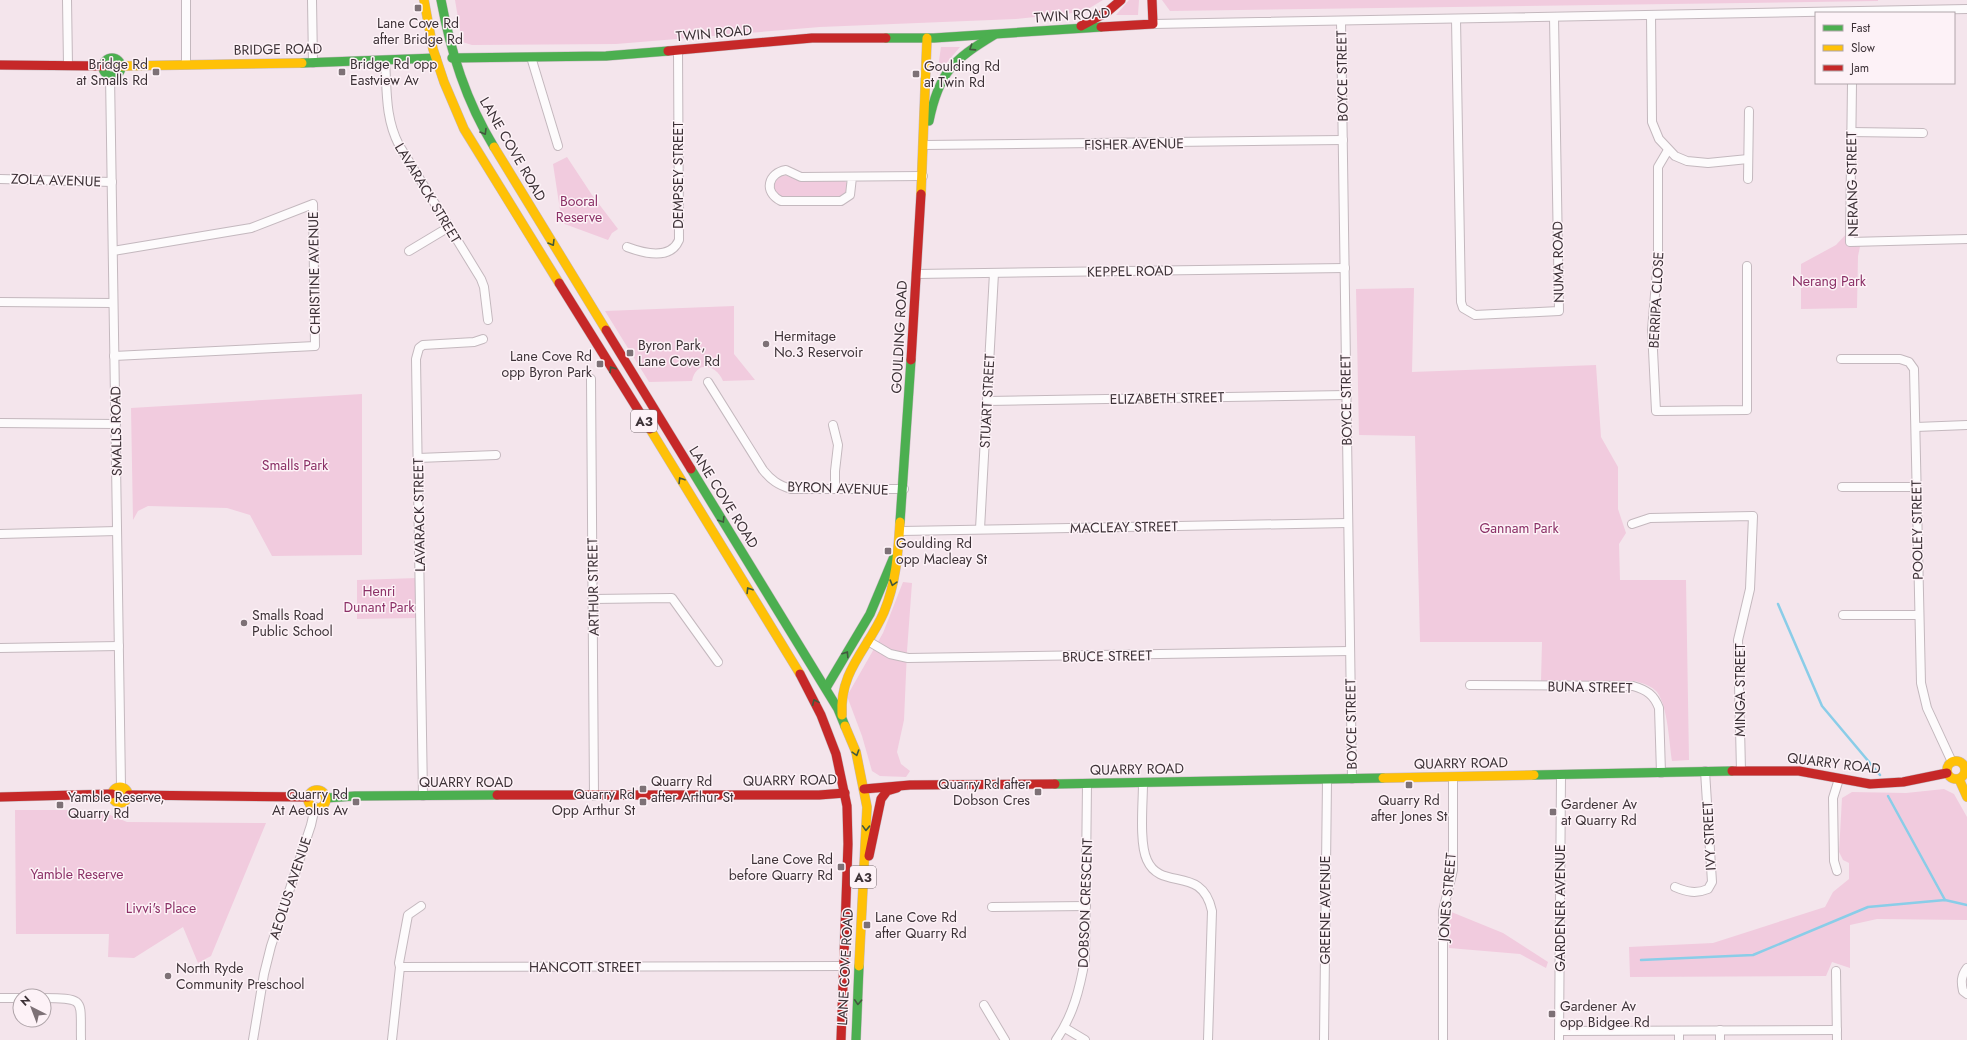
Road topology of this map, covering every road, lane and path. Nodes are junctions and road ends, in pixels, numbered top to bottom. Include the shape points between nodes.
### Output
1 (67, 0) edge
2 (186, 0) edge
3 (312, 0) edge
4 (424, 0) edge
5 (441, 0) edge
6 (1121, 0) edge
7 (1145, 0) edge
8 (1152, 0) edge
9 (1967, 9) edge
10 (1852, 12) edge
11 (1815, 13) edge
12 (1651, 15) junction
13 (1554, 17) junction
14 (1456, 19) junction
15 (1341, 21) junction
16 (1149, 24) junction
17 (1076, 29) junction
18 (995, 34) junction
19 (931, 38) junction
20 (678, 50) junction
21 (531, 57) junction
22 (436, 58) junction
23 (452, 58) junction
24 (385, 60) junction
25 (313, 63) junction
26 (186, 64) junction
27 (952, 64) joint
28 (0, 65) edge
29 (68, 65) junction
30 (104, 66) junction
31 (121, 66) junction
32 (110, 75) junction
33 (1852, 84) edge
34 (931, 106) junction
35 (1749, 111) dead end
36 (1851, 132) junction
37 (1922, 133) dead end
38 (1343, 140) junction
39 (924, 145) junction
40 (558, 146) dead end
41 (1668, 150) junction
42 (1748, 159) junction
43 (922, 176) junction
44 (852, 177) junction
45 (0, 179) edge
46 (1748, 179) dead end
47 (112, 182) junction
48 (449, 227) junction
49 (1967, 239) edge
50 (626, 247) dead end
51 (113, 251) junction
52 (409, 251) dead end
53 (1747, 266) dead end
54 (1345, 268) junction
55 (994, 273) junction
56 (916, 274) junction
57 (0, 302) edge
58 (113, 304) junction
59 (488, 320) dead end
60 (483, 339) dead end
61 (114, 356) junction
62 (1841, 359) dead end
63 (591, 379) dead end
64 (708, 382) dead end
65 (1346, 395) junction
66 (988, 401) junction
67 (0, 423) edge
68 (116, 424) junction
69 (833, 425) dead end
70 (1967, 425) edge
71 (1916, 428) junction
72 (496, 455) dead end
73 (418, 458) junction
74 (1842, 487) dead end
75 (1916, 487) junction
76 (836, 489) junction
77 (904, 490) junction
78 (1347, 523) junction
79 (1632, 524) dead end
80 (980, 529) junction
81 (901, 531) junction
82 (117, 532) junction
83 (0, 534) edge
84 (593, 599) junction
85 (1843, 615) dead end
86 (1919, 615) junction
87 (858, 636) junction
88 (868, 641) junction
89 (119, 646) junction
90 (0, 648) edge
91 (1350, 651) junction
92 (718, 662) dead end
93 (1470, 685) dead end
94 (826, 688) junction
95 (843, 718) junction
96 (830, 738) junction
97 (1952, 762) junction
98 (1966, 769) edge
99 (1706, 771) junction
100 (1741, 771) junction
101 (1661, 773) junction
102 (1947, 773) junction
103 (1561, 776) junction
104 (1453, 778) junction
105 (1352, 779) junction
106 (1839, 779) junction
107 (1959, 779) junction
108 (1327, 780) junction
109 (1143, 783) junction
110 (1087, 784) junction
111 (910, 785) junction
112 (121, 786) junction
113 (864, 789) junction
114 (845, 793) junction
115 (112, 794) junction
116 (129, 795) junction
117 (423, 796) junction
118 (594, 796) junction
119 (0, 797) edge
120 (308, 797) junction
121 (1967, 797) edge
122 (326, 798) junction
123 (315, 807) junction
124 (1837, 871) dead end
125 (864, 875) junction
126 (1675, 887) dead end
127 (421, 906) dead end
128 (1086, 906) junction
129 (992, 907) dead end
130 (843, 966) junction
131 (400, 967) junction
132 (1967, 968) edge
133 (1836, 971) dead end
134 (1967, 994) edge
135 (0, 998) edge
136 (12, 998) edge
137 (52, 998) edge
138 (984, 1005) dead end
139 (1065, 1028) junction
140 (1679, 1030) junction
141 (1720, 1030) junction
142 (1837, 1030) junction
143 (1560, 1031) junction
144 (81, 1040) edge
145 (253, 1040) edge
146 (392, 1040) edge
147 (841, 1040) edge
148 (856, 1040) edge
149 (1005, 1040) edge
150 (1056, 1040) edge
151 (1085, 1040) edge
152 (1208, 1040) edge
153 (1324, 1040) edge
154 (1443, 1040) edge
155 (1559, 1040) edge
156 (1679, 1040) edge
157 (1720, 1040) edge
158 (1837, 1040) edge

1 - 29 street
2 - 26 street
3 - 25 street
4 - 22 main road, LANE COVE ROAD / A3
5 - 23 main road, LANE COVE ROAD / A3
6 - 17 main road via 1107,12
7 - 16 main road
8 - 16 main road
9 - 10 street, TWIN ROAD
11 - 12 street, TWIN ROAD
12 - 13 street, TWIN ROAD
12 - 41 street via 1652,122 1659,139
13 - 14 street, TWIN ROAD
13 - 14 street, NUMA ROAD via 1559,312 1475,315 1463,308 1461,302
14 - 15 street, TWIN ROAD
15 - 16 street, TWIN ROAD
15 - 38 street, BOYCE STREET
16 - 17 main road, TWIN ROAD
17 - 18 main road, TWIN ROAD
18 - 19 main road, TWIN ROAD
18 -> 27 main road, TWIN ROAD
19 - 20 main road, TWIN ROAD via 812,38
19 - 34 main road
19 - 39 main road, GOULDING ROAD via 923,106
20 - 21 main road, TWIN ROAD via 606,56
20 - 50 street, DEMPSEY STREET via 679,240 677,246 666,253 643,253
21 - 23 main road, TWIN ROAD
21 - 40 street
22 - 23 main road, TWIN ROAD
22 - 24 main road, BRIDGE ROAD
96 -> 22 main road, LANE COVE ROAD / A3 via 813,698 782,643 472,144 454,107
23 -> 94 main road, LANE COVE ROAD / A3 via 481,126
24 - 25 main road, BRIDGE ROAD
24 - 48 street, LAVARACK STREET via 387,104 392,131
25 - 26 main road, BRIDGE ROAD
26 - 31 main road, BRIDGE ROAD
27 - 34 main road, GOULDING ROAD via 937,85
28 - 29 main road
29 - 30 main road
30 - 31 main road via 111,58 118,61
30 - 32 main road via 104,71
31 - 32 main road via 118,73
32 - 47 street, SMALLS ROAD
33 - 36 street, NERANG STREET
34 - 39 main road, GOULDING ROAD
35 - 42 street
36 - 37 street
36 - 49 street, NERANG STREET via 1850,242
38 - 39 street, FISHER AVENUE
38 - 54 street, BOYCE STREET
39 - 43 main road, GOULDING ROAD
41 - 42 street via 1681,159 1697,163
41 - 53 street, BERRIPA CLOSE via 1658,167 1658,259 1652,330 1656,411 1747,410
42 - 46 street
43 - 44 street
43 - 56 main road, GOULDING ROAD
44 - 44 street via 850,195 841,201 781,201 773,196 769,186 775,174 786,170 802,177
45 - 47 street, ZOLA AVENUE
47 - 51 street, SMALLS ROAD
48 - 52 street
48 - 59 street, LAVARACK STREET via 481,279
51 - 58 street, SMALLS ROAD
51 - 61 street, CHRISTINE AVENUE via 251,228 313,204 315,346
54 - 55 street, KEPPEL ROAD
54 - 65 street, BOYCE STREET
55 - 56 street, KEPPEL ROAD
55 - 66 street, STUART STREET
56 - 77 main road, GOULDING ROAD
57 - 58 street
58 - 61 street, SMALLS ROAD
60 - 73 street, LAVARACK STREET via 474,342 428,344 419,348 416,359
61 - 68 street, SMALLS ROAD
62 - 71 street, POOLEY STREET via 1900,359 1909,362 1914,369
63 - 84 street, ARTHUR STREET
64 - 76 street, BYRON AVENUE via 770,479 780,486 791,489
65 - 66 street, ELIZABETH STREET
65 - 78 street, BOYCE STREET
66 - 80 street, STUART STREET
67 - 68 street
68 - 82 street, SMALLS ROAD
69 - 76 street via 838,445
70 - 71 street
71 - 75 street, POOLEY STREET
72 - 73 street
73 - 117 street, LAVARACK STREET
74 - 75 street
75 - 86 street, POOLEY STREET
76 - 77 street, BYRON AVENUE
77 - 81 main road, GOULDING ROAD
78 - 80 street, MACLEAY STREET
78 - 91 street, BOYCE STREET
79 - 100 street, MINGA STREET via 1650,518 1753,516 1750,589 1738,640
80 - 81 street, MACLEAY STREET
81 - 87 main road, GOULDING ROAD via 886,576
81 -> 88 main road, GOULDING ROAD via 893,585 880,620
82 - 83 street
82 - 89 street, SMALLS ROAD
84 - 92 street via 672,598
84 - 118 street, ARTHUR STREET
85 - 86 street
86 - 97 street, POOLEY STREET via 1923,697
87 - 88 main road
94 -> 87 main road, GOULDING ROAD
88 - 91 street, BRUCE STREET via 890,654 908,658
88 - 95 main road, GOULDING ROAD via 843,686
89 - 90 street
89 - 112 street, SMALLS ROAD
91 - 105 street, BOYCE STREET
93 - 101 street, BUNA STREET via 1633,686 1644,689 1656,699 1659,708
94 - 95 main road, LANE COVE ROAD / A3
94 - 96 main road, GOULDING ROAD via 824,699
95 -> 113 main road, LANE COVE ROAD / A3 via 856,752
96 - 114 main road, LANE COVE ROAD / A3
97 - 98 main road via 1962,763
97 - 102 main road via 1947,768
98 - 107 main road
99 - 100 main road, QUARRY ROAD
99 - 101 main road, QUARRY ROAD
99 - 126 street, IVY STREET via 1712,882 1708,889 1702,892
100 - 106 main road, QUARRY ROAD via 1809,771
101 - 103 main road, QUARRY ROAD
102 - 106 main road, QUARRY ROAD via 1881,784
102 - 107 main road via 1951,779
103 - 104 main road, QUARRY ROAD
103 - 143 street, GARDENER AVENUE
104 - 105 main road, QUARRY ROAD
104 - 154 street, JONES STREET via 1453,870 1443,911
105 - 108 main road, QUARRY ROAD
106 - 124 street via 1833,798 1834,861
107 - 121 main road
108 - 109 main road, QUARRY ROAD
108 - 153 street, GREENE AVENUE
109 - 110 main road, QUARRY ROAD
109 - 152 street via 1144,851 1149,865 1167,878 1183,880 1199,887 1204,891 1212,911
110 - 111 main road, QUARRY ROAD
110 - 128 street, DOBSON CRESCENT
111 - 113 main road, QUARRY ROAD
111 - 125 main road via 890,790 882,796
112 - 115 main road via 114,789
112 - 116 main road via 128,790
113 - 114 main road, QUARRY ROAD
113 -> 125 main road, LANE COVE ROAD / A3 via 867,807
114 - 118 main road, QUARRY ROAD via 819,796
114 - 130 main road, LANE COVE ROAD / A3 via 848,845
115 - 116 main road via 114,800 119,803 124,802
115 - 119 main road
116 - 120 main road
117 - 118 main road, QUARRY ROAD
117 - 122 main road, QUARRY ROAD
120 - 122 main road via 318,790
120 - 123 main road via 310,804
122 - 123 main road via 323,806
123 - 145 street, AEOLUS AVENUE via 271,946
125 -> 148 main road, LANE COVE ROAD / A3
127 - 131 street via 408,915
128 - 129 street
128 - 139 street, DOBSON CRESCENT via 1082,978
130 - 131 street, HANCOTT STREET
130 - 147 main road, LANE COVE ROAD / A3
131 - 146 street
132 - 134 street via 1962,974 1961,983 1963,991
133 - 142 street
135 - 136 street
137 - 144 street via 69,998 79,1003
138 - 149 street
139 - 150 street, DOBSON CRESCENT
139 - 151 street
140 - 141 street
140 - 143 street
140 - 156 street
141 - 142 street
141 - 157 street
142 - 158 street
143 - 155 street, GARDENER AVENUE

